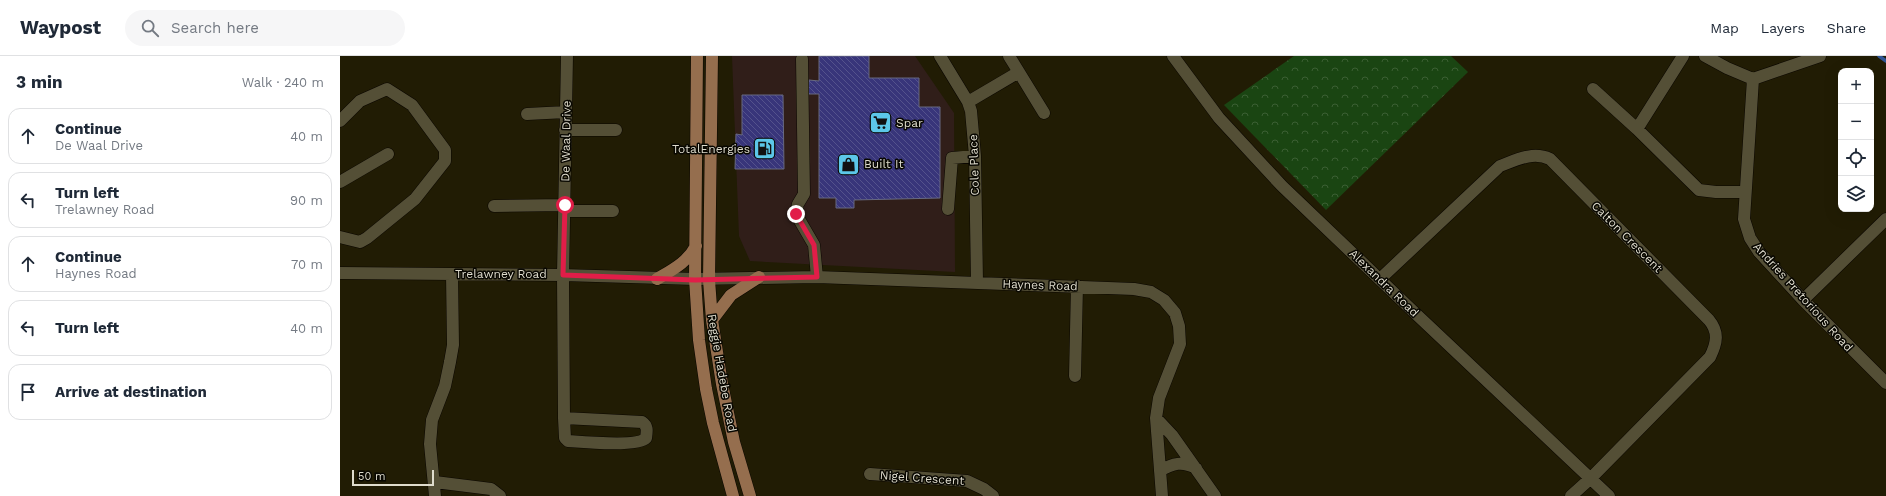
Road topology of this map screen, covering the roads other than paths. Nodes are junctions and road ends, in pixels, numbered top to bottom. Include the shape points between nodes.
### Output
1 (567, 56) edge
2 (697, 56) edge
3 (712, 56) edge
4 (940, 56) edge
5 (1009, 56) edge
6 (1683, 56) edge
7 (1705, 56) edge
8 (1820, 56) edge
9 (1177, 57) edge
10 (802, 59) dead end
11 (1019, 72) junction
12 (1753, 79) junction
13 (1593, 89) dead end
14 (968, 102) junction
15 (566, 112) junction
16 (1044, 113) dead end
17 (527, 114) dead end
18 (340, 121) edge
19 (1637, 128) junction
20 (565, 130) junction
21 (616, 130) dead end
22 (388, 154) dead end
23 (975, 156) junction
24 (340, 182) edge
25 (1745, 192) junction
26 (494, 206) dead end
27 (565, 208) junction
28 (948, 209) dead end
29 (613, 211) dead end
30 (1886, 219) edge
31 (340, 237) edge
32 (696, 246) junction
33 (340, 273) edge
34 (452, 274) junction
35 (563, 275) junction
36 (759, 277) junction
37 (817, 277) junction
38 (657, 279) junction
39 (1380, 279) junction
40 (695, 280) junction
41 (709, 280) junction
42 (976, 282) junction
43 (1077, 286) junction
44 (1803, 300) junction
45 (712, 320) junction
46 (1074, 376) dead end
47 (1886, 383) edge
48 (564, 418) junction
49 (1156, 418) junction
50 (1196, 468) junction
51 (1160, 471) junction
52 (870, 474) dead end
53 (1591, 478) junction
54 (435, 482) junction
55 (435, 496) edge
56 (500, 496) edge
57 (733, 496) edge
58 (750, 496) edge
59 (993, 496) edge
60 (1162, 496) edge
61 (1215, 496) edge
62 (1571, 496) edge
63 (1609, 496) edge

1 - 15 street, De Waal Drive
2 - 32 main road, Reggie Hadebe Road
3 - 41 main road, Reggie Hadebe Road
4 - 14 street, Cole Place
5 - 11 street
6 - 19 street
7 - 12 street
8 - 12 street
9 - 39 street, Alexandra Road via 1219,118 1282,186
10 - 37 street via 804,194 796,214 814,245
11 - 14 street
11 - 16 street
12 - 25 street, Andries Pretorious Road
13 - 19 street
14 - 23 street, Cole Place
15 - 17 street
15 - 20 street, De Waal Drive
18 - 31 street via 360,101 387,89 412,105 445,150 445,161 415,199 367,238 360,242
19 - 25 street via 1699,190
20 - 21 street
20 - 27 street, De Waal Drive
22 - 24 street
23 - 28 street via 952,158
23 - 42 street, Cole Place
25 - 44 street, Andries Pretorious Road via 1744,219 1750,238 1759,252
26 - 27 street
27 - 29 street
27 - 35 street, De Waal Drive
30 - 44 street
32 - 38 main road via 685,261
32 - 40 main road, Reggie Hadebe Road
33 - 34 street, Trelawney Road
34 - 35 street, Trelawney Road
34 - 54 street via 450,362 445,386 432,420 430,444
35 - 38 street, Trelawney Road
35 - 48 street, De Waal Drive
36 - 37 street, Haynes Road
36 - 41 street, Haynes Road
36 - 45 main road via 731,295
37 - 42 street, Haynes Road
38 - 40 street, Trelawney Road
39 - 53 street, Alexandra Road
39 - 53 street, Calton Crescent via 1500,166 1536,155 1550,159 1709,320 1717,337 1710,357
40 - 41 street, Trelawney Road
40 - 57 main road, Reggie Hadebe Road via 699,340 706,389 718,447
41 - 45 main road, Reggie Hadebe Road
42 - 43 street, Haynes Road
43 - 46 street
43 - 49 street, Haynes Road via 1151,292 1164,300 1175,313 1180,344 1159,398
44 - 47 street, Andries Pretorious Road
45 - 58 main road, Reggie Hadebe Road via 734,442
48 - 48 street, De Waal Drive via 642,422 646,426 646,438 642,442 618,443 568,441 565,438
49 - 50 street
49 - 51 street, Haynes Road
50 - 51 street via 1187,463 1174,464
50 - 61 street
51 - 60 street, Haynes Road
52 - 59 street, Nigel Crescent via 967,481
53 - 62 street, Calton Crescent
53 - 63 street, Alexandra Road
54 - 55 street
54 - 56 street via 491,489

